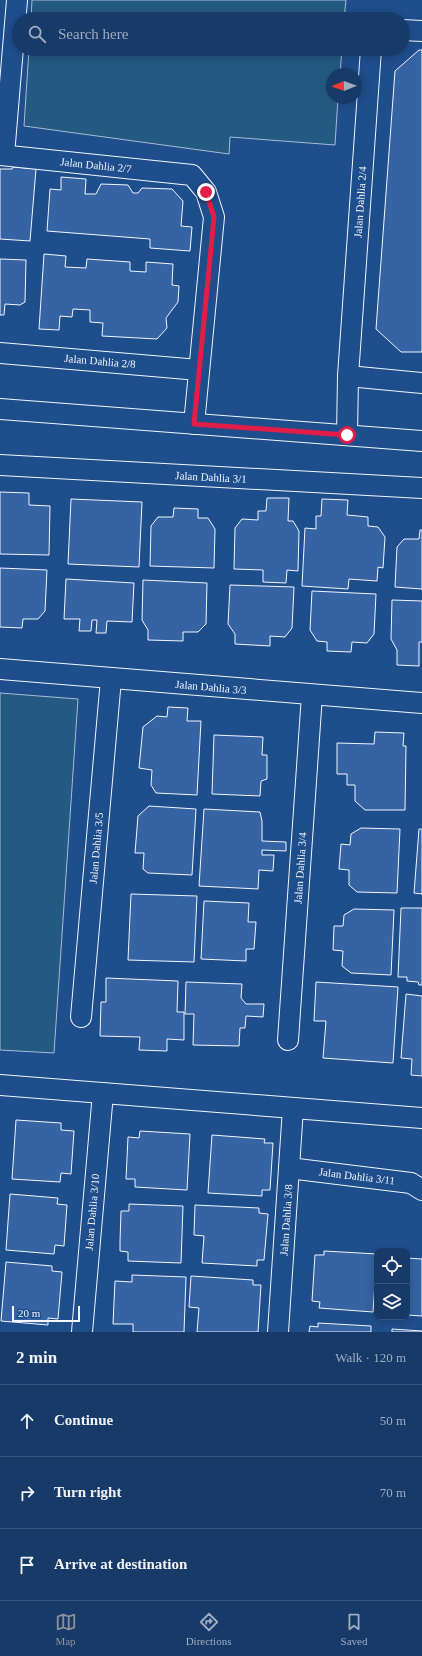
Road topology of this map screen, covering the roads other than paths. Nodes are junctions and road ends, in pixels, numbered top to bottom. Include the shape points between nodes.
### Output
1 (17, 0) edge
2 (16, 12) edge
3 (410, 30) edge
4 (422, 31) edge
5 (12, 52) edge
6 (370, 56) edge
7 (2, 155) edge
8 (0, 353) edge
9 (199, 370) junction
10 (348, 376) junction
11 (422, 383) edge
12 (0, 409) edge
13 (194, 424) junction
14 (347, 435) junction
15 (422, 441) edge
16 (0, 465) edge
17 (422, 488) edge
18 (0, 669) edge
19 (111, 678) junction
20 (312, 695) junction
21 (422, 703) edge
22 (81, 1018) dead end
23 (288, 1040) dead end
24 (0, 1085) edge
25 (103, 1093) junction
26 (293, 1108) junction
27 (422, 1118) edge
28 (290, 1168) junction
29 (422, 1190) edge
30 (82, 1332) edge
31 (278, 1332) edge

1 - 2 street
3 - 4 street
5 - 7 street
6 - 10 street, Jalan Dahlia 2/4
7 - 9 street, Jalan Dahlia 2/7 via 192,175 206,192 214,217
8 - 9 street, Jalan Dahlia 2/8
9 - 13 street
10 - 11 street
10 - 14 street, Jalan Dahlia 2/4
12 - 13 street
13 - 14 street
14 - 15 street
16 - 17 street, Jalan Dahlia 3/1
18 - 19 street, Jalan Dahlia 3/3
19 - 20 street, Jalan Dahlia 3/3
19 - 22 street, Jalan Dahlia 3/5
20 - 21 street, Jalan Dahlia 3/3
20 - 23 street, Jalan Dahlia 3/4
24 - 25 street
25 - 26 street
25 - 30 street, Jalan Dahlia 3/10
26 - 27 street
26 - 28 street, Jalan Dahlia 3/8
28 - 29 street, Jalan Dahlia 3/11 via 411,1183
28 - 31 street, Jalan Dahlia 3/8

